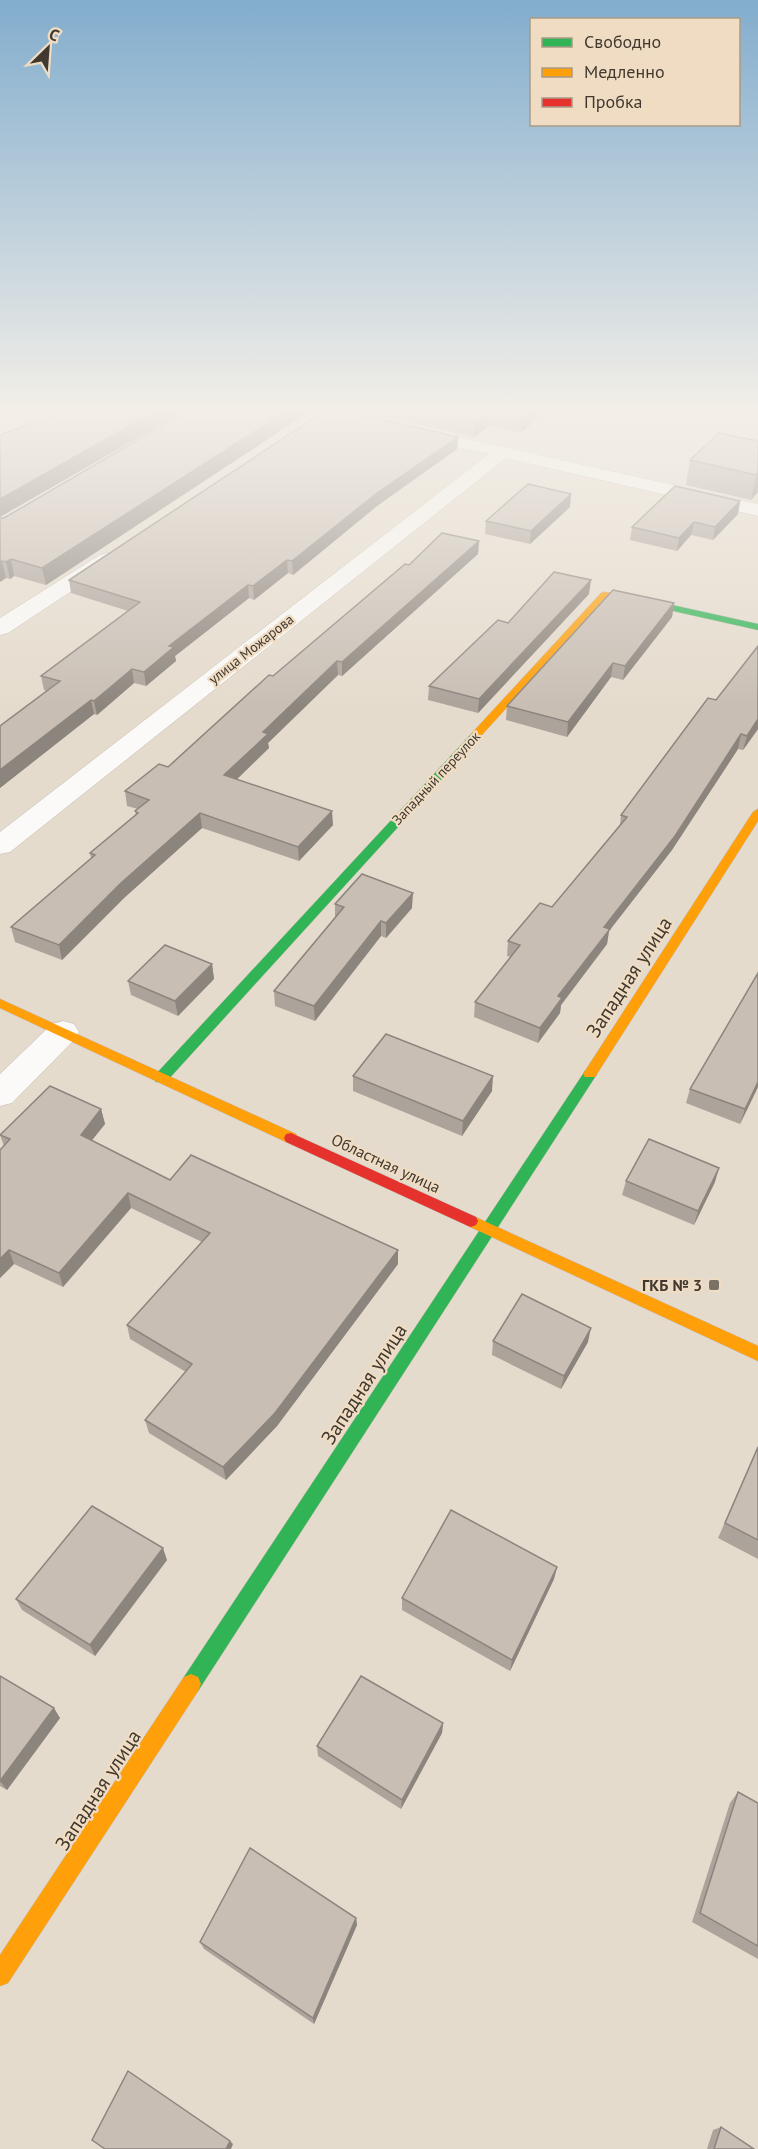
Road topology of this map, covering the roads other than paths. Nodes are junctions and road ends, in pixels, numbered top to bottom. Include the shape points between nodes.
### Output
1 (431, 508) edge
2 (118, 551) edge
3 (758, 627) edge
4 (0, 628) edge
5 (758, 812) edge
6 (0, 846) edge
7 (0, 1002) edge
8 (63, 1032) junction
9 (161, 1078) junction
10 (0, 1094) edge
11 (489, 1228) junction
12 (758, 1354) edge
13 (0, 1975) edge

1 - 6 street, улица Можарова
2 - 4 street
3 - 9 street, Западный переулок via 604,595
5 - 11 street, Западная улица
7 - 8 street, Областная улица
8 - 9 street, Областная улица
8 - 10 street
9 - 11 street, Областная улица
11 - 12 street, Областная улица
11 - 13 street, Западная улица

